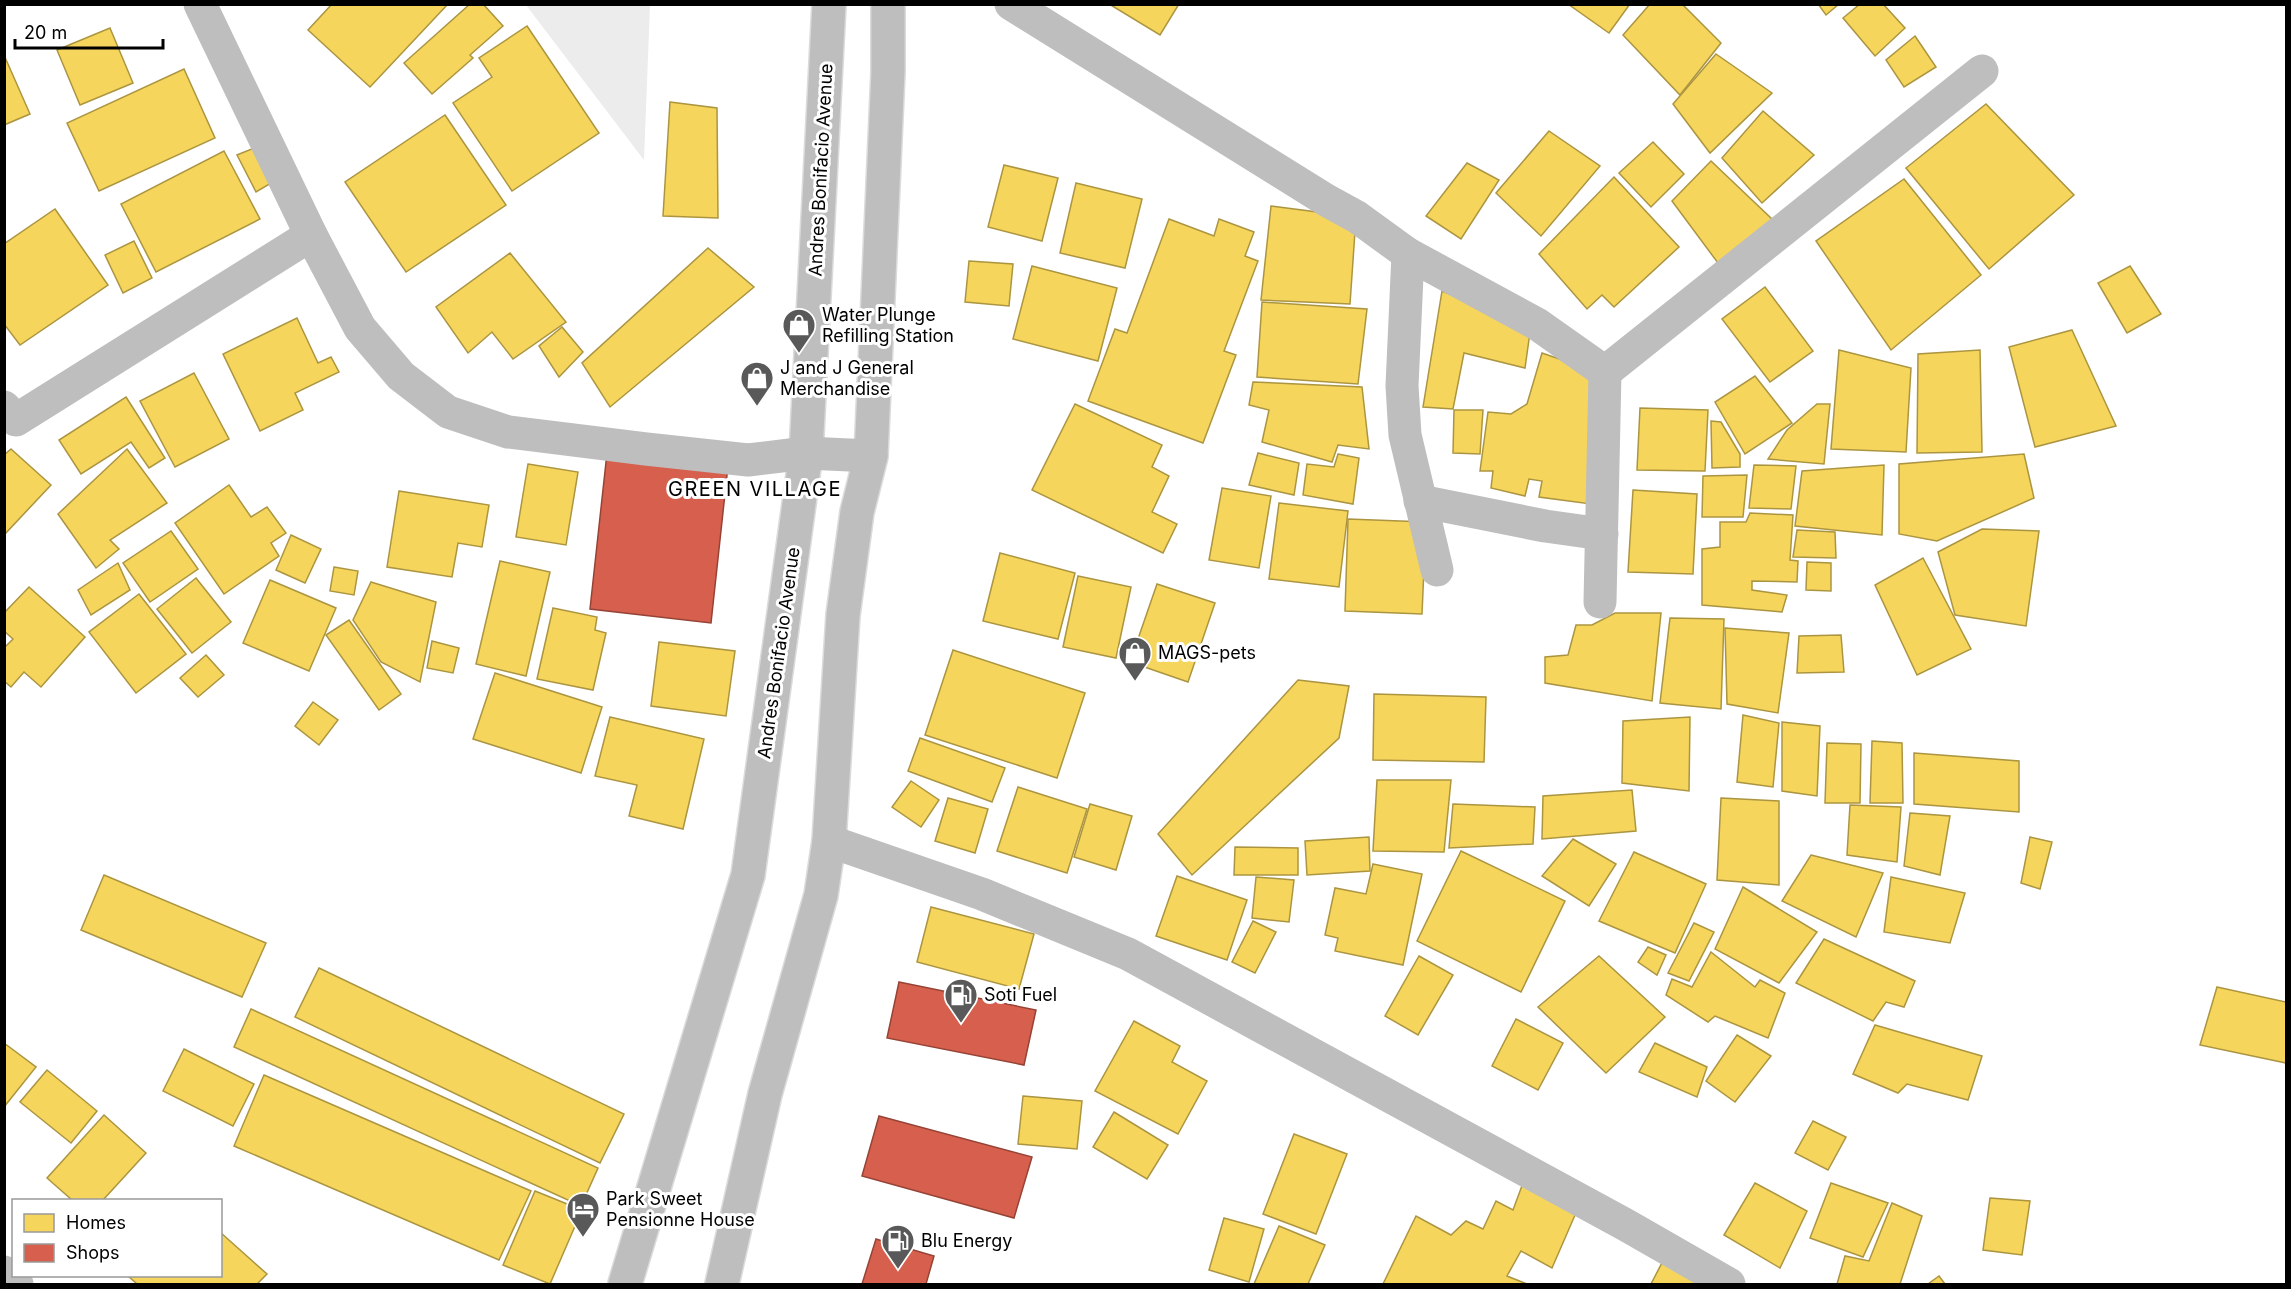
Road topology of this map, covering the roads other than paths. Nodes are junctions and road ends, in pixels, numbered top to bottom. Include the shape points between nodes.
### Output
1 (200, 4) edge
2 (829, 4) edge
3 (888, 4) edge
4 (1011, 4) edge
5 (1982, 71) dead end
6 (311, 235) junction
7 (1408, 254) junction
8 (1605, 372) junction
9 (4, 407) edge
10 (806, 453) junction
11 (871, 456) junction
12 (1420, 501) junction
13 (1602, 534) junction
14 (1437, 570) dead end
15 (1600, 602) dead end
16 (829, 841) junction
17 (4, 1272) edge
18 (17, 1284) edge
19 (625, 1284) edge
20 (722, 1284) edge
21 (1729, 1284) edge

1 - 6 main road
2 - 10 main road, Andres Bonifacio Avenue
3 - 11 main road
4 - 7 main road via 1357,217
5 - 8 main road
6 - 9 main road via 16,420
6 - 10 main road via 360,328 401,376 448,412 508,432 646,449 748,460
7 - 8 main road via 1537,324
7 - 12 main road via 1402,386 1405,435
8 - 13 main road
10 - 11 main road
10 - 19 main road, Andres Bonifacio Avenue via 748,875
11 - 16 main road via 857,512 843,615
12 - 13 main road
12 - 14 main road
13 - 15 main road
16 - 20 main road via 821,895 765,1094
16 - 21 main road via 982,894 1128,954
17 - 18 main road

